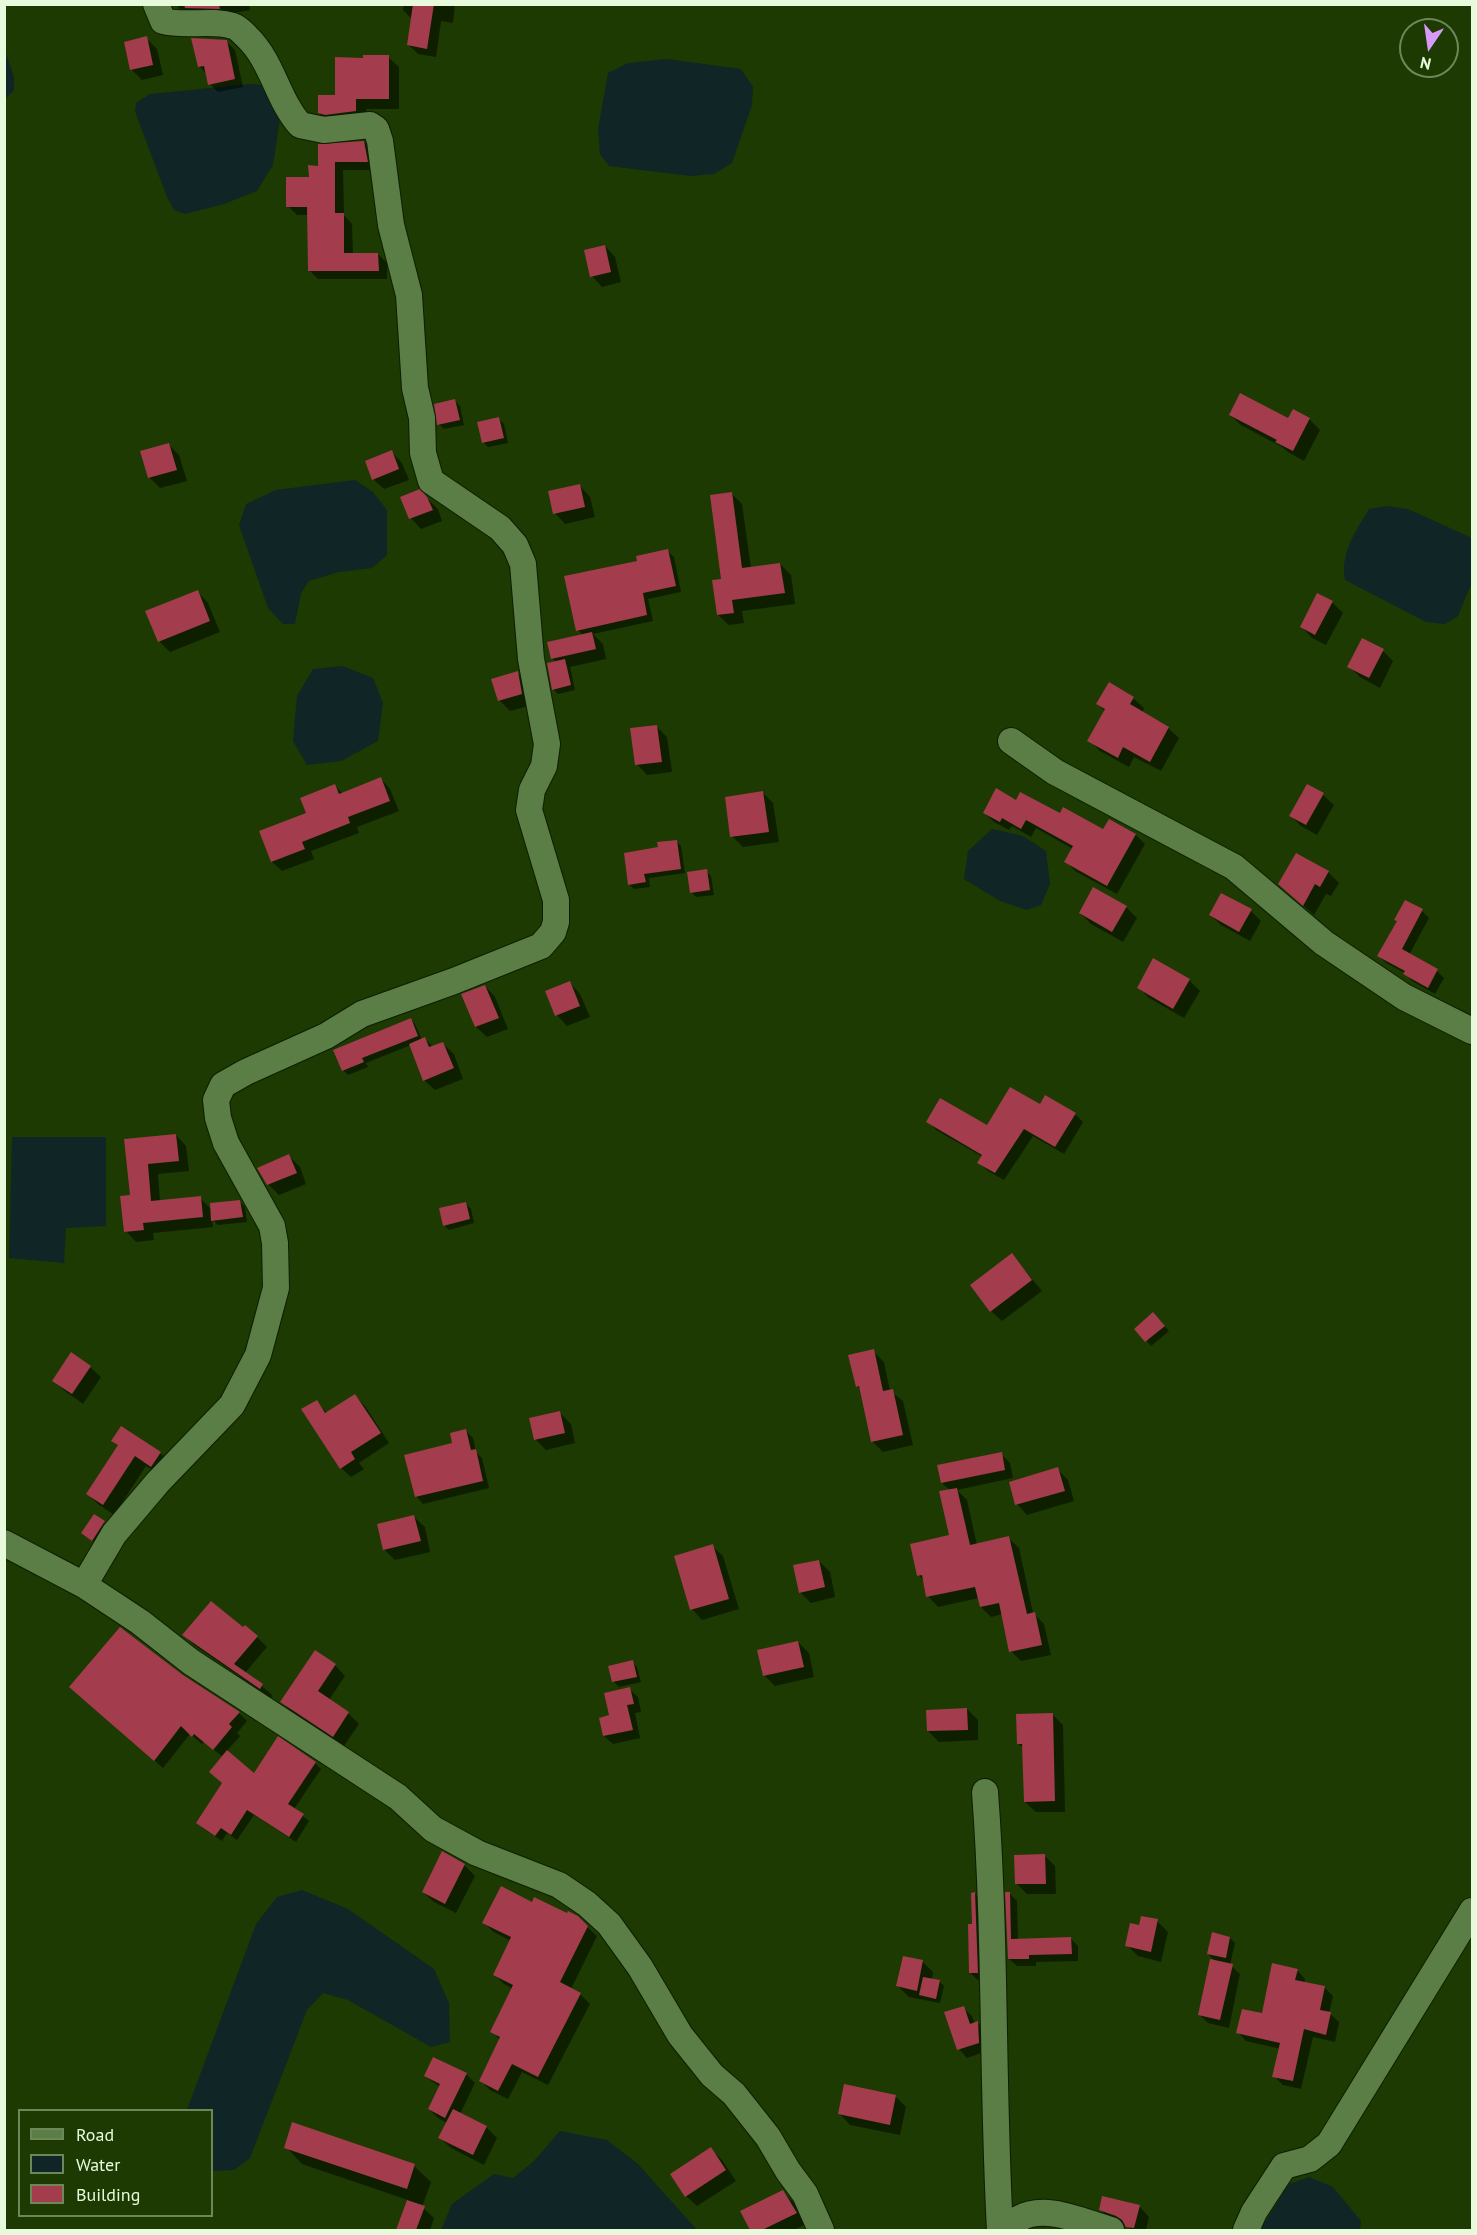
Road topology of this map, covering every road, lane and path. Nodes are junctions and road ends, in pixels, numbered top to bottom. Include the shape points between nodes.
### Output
1 (156, 4) edge
2 (1011, 741) dead end
3 (1473, 1031) edge
4 (4, 1543) edge
5 (84, 1584) junction
6 (985, 1792) dead end
7 (1473, 1911) edge
8 (820, 2230) edge
9 (1000, 2230) edge
10 (1014, 2230) edge
11 (1111, 2230) edge
12 (1246, 2230) edge

1 - 5 street via 163,21 236,27 258,48 300,125 324,130 370,125 376,129 391,225 409,296 426,471 431,481 500,528 515,545 523,564 531,659 547,744 529,810 556,900 556,922 541,946 362,1014 326,1036 223,1085 216,1101 223,1134 272,1226 275,1243 276,1288 258,1355 232,1405 114,1534
2 - 3 street via 1055,772 1234,867 1324,943 1404,997
4 - 5 street
5 - 8 street via 190,1662 398,1797 433,1830 477,1854 560,1885 587,1904 609,1924 640,1967 680,2035 768,2137 805,2194
6 - 9 street
7 - 12 street via 1329,2144 1310,2159 1284,2166
10 - 11 street via 1018,2219 1029,2212 1048,2212

